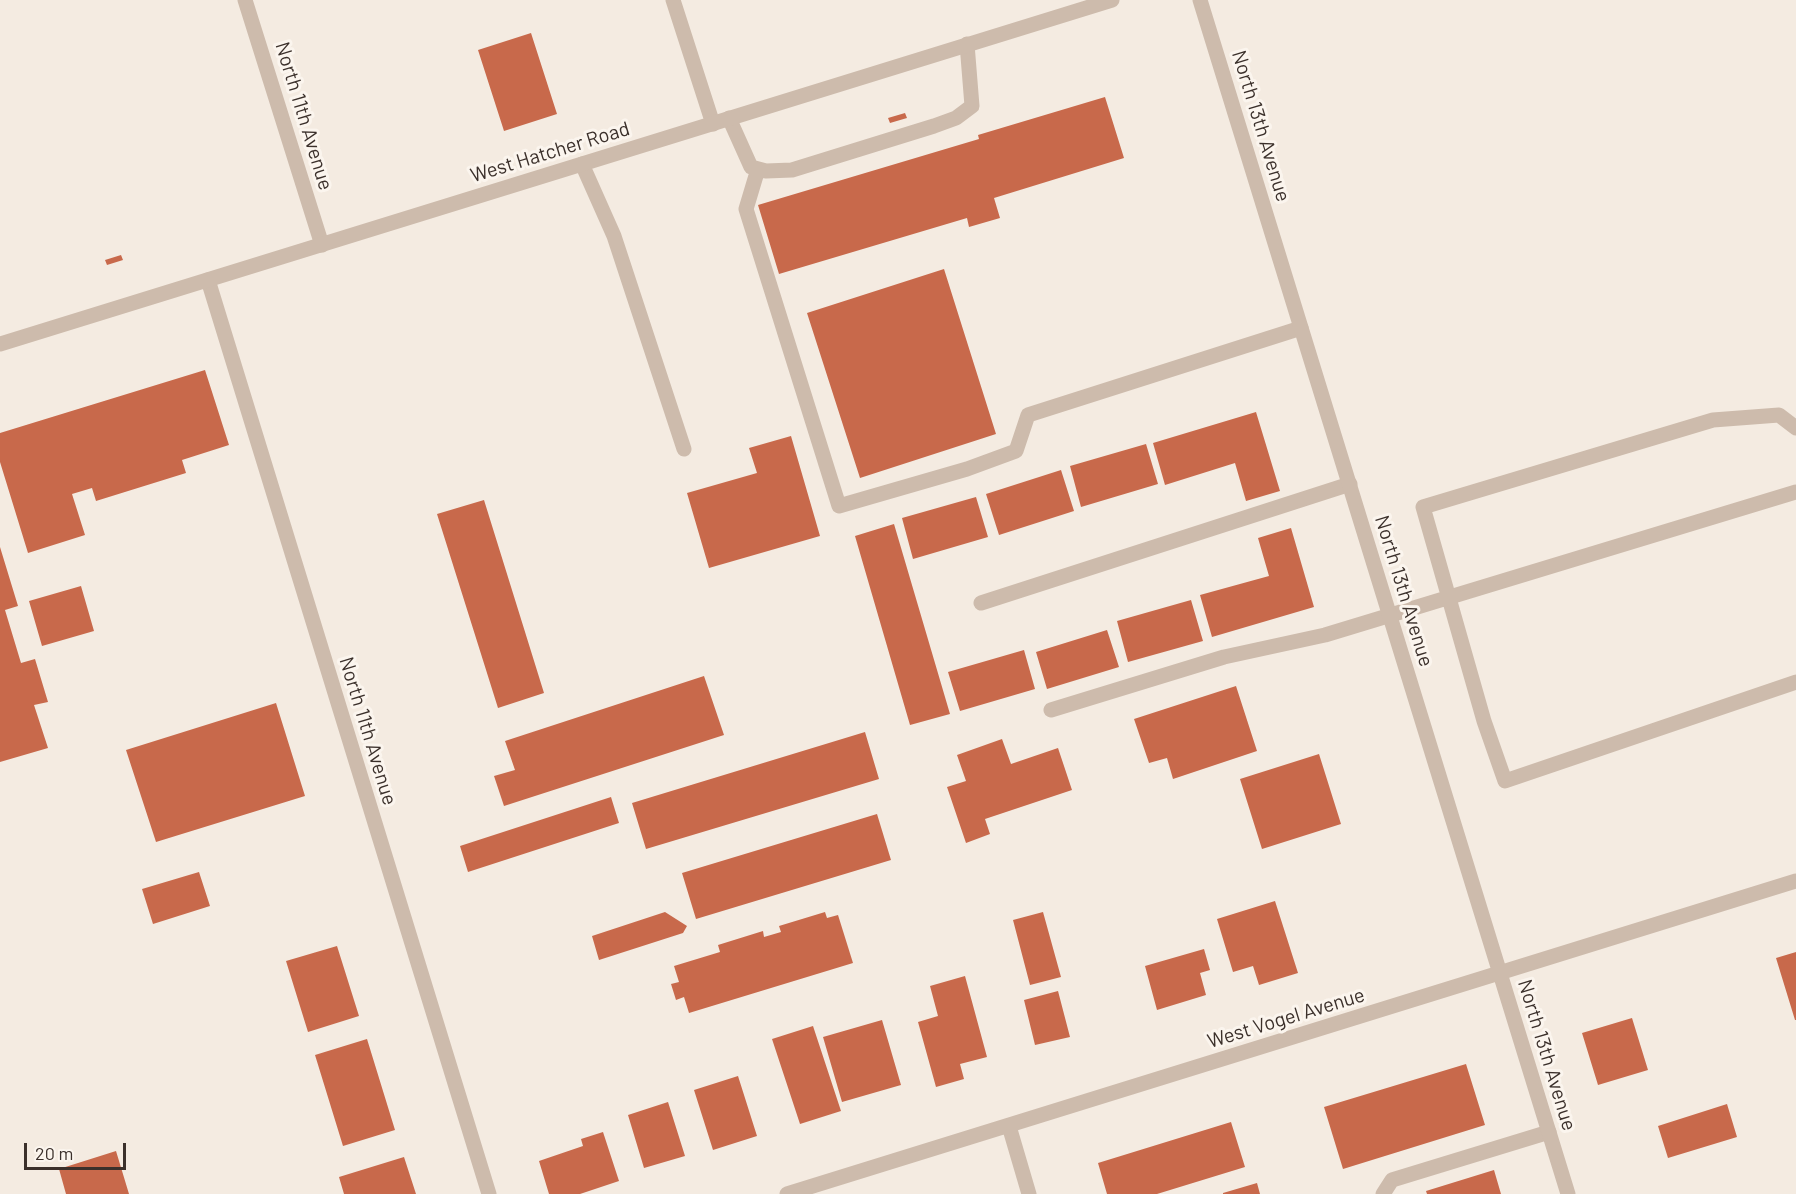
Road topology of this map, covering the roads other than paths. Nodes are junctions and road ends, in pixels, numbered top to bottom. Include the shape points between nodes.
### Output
1 (245, 0) edge
2 (673, 0) edge
3 (1112, 0) edge
4 (1200, 0) edge
5 (967, 44) junction
6 (729, 118) junction
7 (713, 124) junction
8 (582, 164) junction
9 (758, 169) junction
10 (322, 244) junction
11 (208, 280) junction
12 (1301, 328) junction
13 (0, 344) edge
14 (1796, 428) edge
15 (684, 449) dead end
16 (1350, 484) junction
17 (1796, 492) edge
18 (1449, 598) junction
19 (981, 603) dead end
20 (1389, 616) junction
21 (1796, 682) edge
22 (1052, 710) dead end
23 (1796, 881) edge
24 (1500, 974) junction
25 (1009, 1126) junction
26 (1549, 1132) junction
27 (489, 1194) edge
28 (787, 1194) edge
29 (1029, 1194) edge
30 (1383, 1194) edge
31 (1569, 1194) edge

1 - 10 street, North 11th Avenue
2 - 7 street
3 - 5 street, West Hatcher Road
4 - 12 street, North 13th Avenue
5 - 6 street, West Hatcher Road
5 - 9 street via 972,106 956,118 792,170
6 - 7 street, West Hatcher Road
6 - 9 street via 750,167
7 - 8 street, West Hatcher Road
8 - 10 street, West Hatcher Road
8 - 15 street via 614,236
9 - 12 street via 746,209 839,506 1016,451 1028,415
10 - 11 street, West Hatcher Road
11 - 13 street, West Hatcher Road
11 - 27 street, North 11th Avenue
12 - 16 street, North 13th Avenue
14 - 18 street via 1779,415 1713,420 1423,507
16 - 19 street
16 - 20 street, North 13th Avenue
17 - 18 street
18 - 20 street
18 - 21 street via 1505,781
20 - 22 street via 1325,635 1224,657
20 - 24 street, North 13th Avenue
23 - 24 street, West Vogel Avenue
24 - 25 street, West Vogel Avenue
24 - 26 street, North 13th Avenue
25 - 28 street, West Vogel Avenue
25 - 29 street
26 - 30 street via 1392,1180
26 - 31 street, North 13th Avenue

